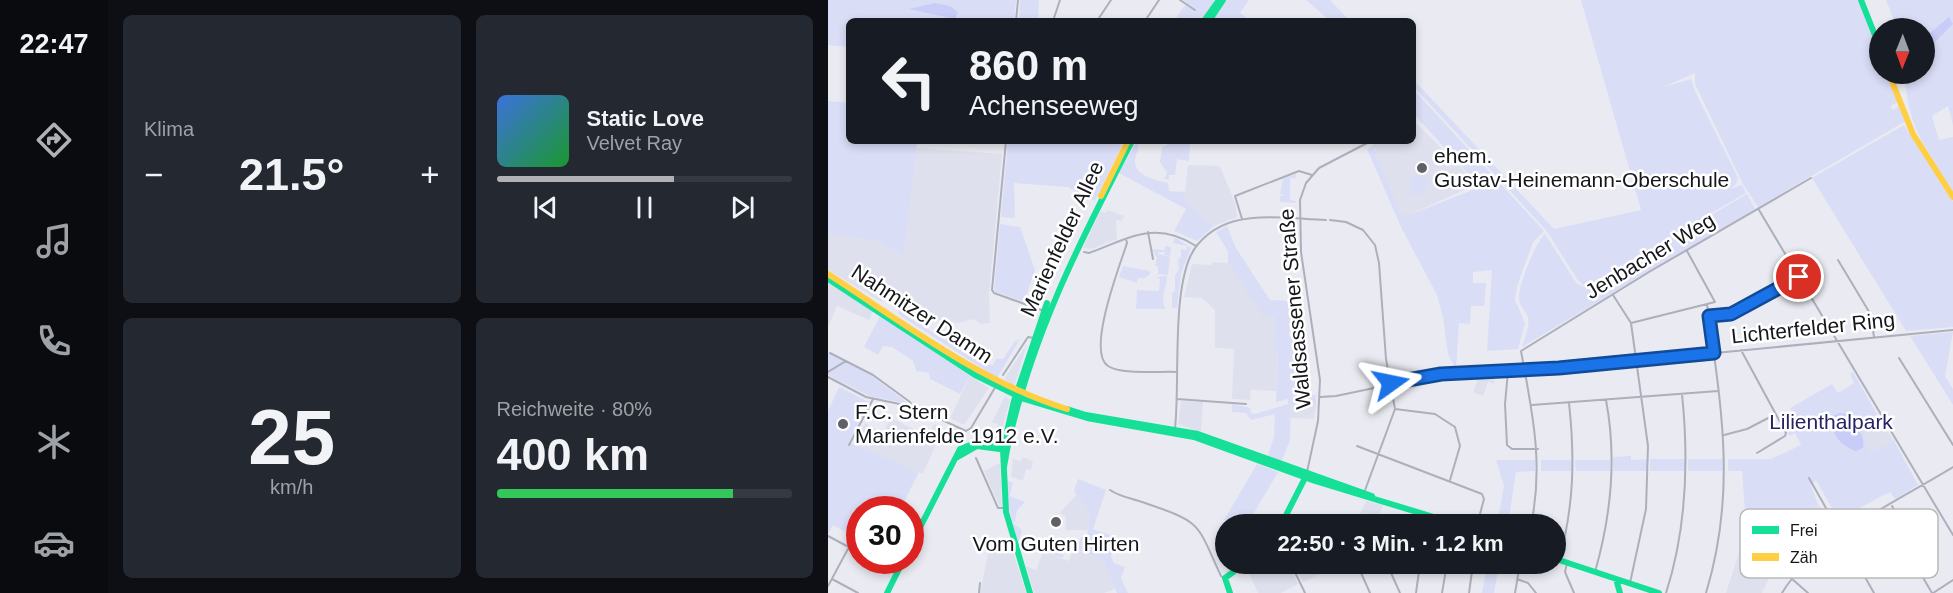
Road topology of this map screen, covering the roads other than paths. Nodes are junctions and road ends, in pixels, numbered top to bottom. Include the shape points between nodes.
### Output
1 (1018, 0) edge
2 (1060, 0) edge
3 (1111, 0) edge
4 (1159, 0) edge
5 (1180, 0) edge
6 (1219, 0) edge
7 (1223, 0) edge
8 (1861, 0) edge
9 (1196, 10) dead end
10 (1016, 18) edge
11 (1054, 18) edge
12 (1099, 18) edge
13 (1147, 18) edge
14 (1206, 18) edge
15 (1211, 18) edge
16 (1869, 20) edge
17 (1893, 84) edge
18 (1006, 144) edge
19 (1128, 144) edge
20 (1365, 144) edge
21 (1312, 175) junction
22 (1811, 178) dead end
23 (1953, 197) edge
24 (1758, 209) junction
25 (1242, 219) junction
26 (1299, 219) junction
27 (1326, 220) dead end
28 (1330, 220) dead end
29 (1148, 232) junction
30 (1126, 239) junction
31 (1196, 246) junction
32 (1686, 250) junction
33 (1084, 252) dead end
34 (1153, 259) dead end
35 (1839, 260) dead end
36 (828, 274) edge
37 (1799, 277) junction
38 (828, 279) edge
39 (1612, 294) junction
40 (1707, 304) junction
41 (1045, 311) junction
42 (1709, 316) junction
43 (1631, 324) junction
44 (1953, 330) edge
45 (1874, 337) junction
46 (1036, 338) junction
47 (1837, 341) junction
48 (1741, 350) junction
49 (830, 353) dead end
50 (1714, 353) junction
51 (1899, 358) dead end
52 (1635, 360) junction
53 (846, 361) junction
54 (1525, 370) junction
55 (1508, 371) junction
56 (828, 372) edge
57 (1178, 372) junction
58 (1003, 375) dead end
59 (828, 377) edge
60 (1391, 383) junction
61 (997, 384) junction
62 (1719, 391) junction
63 (1019, 394) junction
64 (1682, 394) junction
65 (1320, 397) junction
66 (1643, 397) junction
67 (873, 399) junction
68 (1177, 399) junction
69 (1606, 400) junction
70 (1569, 402) junction
71 (1246, 404) dead end
72 (1532, 405) junction
73 (912, 406) junction
74 (1395, 408) junction
75 (1776, 414) junction
76 (1175, 430) junction
77 (1724, 435) junction
78 (849, 444) dead end
79 (1953, 445) edge
80 (1357, 446) dead end
81 (1005, 447) junction
82 (1538, 449) junction
83 (1758, 453) dead end
84 (1378, 454) junction
85 (976, 458) dead end
86 (1953, 467) edge
87 (1306, 476) junction
88 (1809, 478) dead end
89 (1449, 481) junction
90 (1923, 485) junction
91 (1110, 490) dead end
92 (1364, 495) junction
93 (1892, 505) junction
94 (1005, 508) junction
95 (1826, 509) edge
96 (1885, 509) edge
97 (1894, 509) edge
98 (1937, 509) edge
99 (1938, 510) edge
100 (1287, 514) edge
101 (1425, 514) edge
102 (1480, 514) edge
103 (1533, 514) edge
104 (924, 520) edge
105 (1566, 527) edge
106 (1953, 535) edge
107 (828, 536) edge
108 (846, 545) edge
109 (846, 553) edge
110 (1567, 563) joint
111 (1595, 572) junction
112 (896, 574) edge
113 (1231, 574) edge
114 (1296, 574) edge
115 (1362, 574) edge
116 (1391, 574) edge
117 (1419, 574) edge
118 (1445, 574) edge
119 (1472, 574) edge
120 (1518, 574) edge
121 (1791, 578) joint
122 (1865, 578) edge
123 (1923, 578) edge
124 (832, 579) junction
125 (1225, 579) junction
126 (1517, 579) junction
127 (1616, 579) junction
128 (1953, 580) edge
129 (1629, 583) junction
130 (980, 584) dead end
131 (828, 586) edge
132 (858, 593) edge
133 (887, 593) edge
134 (979, 593) edge
135 (1030, 593) edge
136 (1230, 593) edge
137 (1305, 593) edge
138 (1370, 593) edge
139 (1400, 593) edge
140 (1416, 593) edge
141 (1442, 593) edge
142 (1469, 593) edge
143 (1515, 593) edge
144 (1536, 593) edge
145 (1574, 593) edge
146 (1620, 593) edge
147 (1659, 593) edge
148 (1666, 593) edge
149 (1706, 593) edge
150 (1782, 593) edge
151 (1808, 593) edge
152 (1874, 593) edge
153 (1932, 593) edge

1 - 10 street
2 - 11 street
3 - 12 street
4 - 13 street
5 - 9 street
6 - 14 main road
7 - 15 main road
8 - 16 main road
17 - 23 main road via 1913,134
18 - 41 street via 992,290
19 - 41 main road, Marienfelder Allee
20 - 21 street via 1324,164
21 - 25 street via 1299,171 1237,196
21 - 26 street, Waldsassener Straße via 1302,193
22 - 24 street, Jenbacher Weg
24 - 32 street, Jenbacher Weg
24 - 37 street
25 - 26 street
25 - 31 street via 1218,228
26 - 27 street
26 - 65 street, Waldsassener Straße
28 - 60 street via 1358,226 1376,247
29 - 30 street
29 - 31 street via 1170,233
29 - 34 street
30 - 33 street
30 - 57 street via 1100,340 1101,358 1120,370
31 - 57 street via 1182,289
32 - 39 street, Jenbacher Weg
32 - 40 street via 1715,302
35 - 45 street via 1871,315
36 - 61 main road, Nahmitzer Damm
37 - 42 street via 1731,314
37 - 47 street
38 - 61 main road, Nahmitzer Damm
39 - 43 street
39 - 54 street, Jenbacher Weg via 1522,351
40 - 42 street
40 - 43 street
41 - 46 main road, Marienfelder Allee
42 - 50 street
43 - 52 street
44 - 45 street, Lichterfelder Ring
45 - 47 street, Lichterfelder Ring
46 - 58 street, Marienfelder Allee via 1028,337
46 - 63 main road
47 - 48 street, Lichterfelder Ring
47 - 90 street
48 - 50 street, Lichterfelder Ring
48 - 75 street
49 - 53 street
50 - 52 street, Lichterfelder Ring
50 - 62 street
51 - 79 street
52 - 54 street, Lichterfelder Ring
52 - 66 street
53 - 56 street
53 - 73 street via 873,375
54 - 55 street, Lichterfelder Ring
54 - 72 street
55 - 60 street, Lichterfelder Ring via 1441,374
55 - 82 street via 1507,445 1512,449
57 - 68 street
59 - 67 street
60 - 65 street, Lichterfelder Ring
60 - 74 street
61 - 63 main road
61 - 73 street via 966,431
62 - 64 street
62 - 77 street
63 - 76 main road via 1087,418
63 - 81 main road
64 - 66 street
64 - 148 street via 1687,460 1685,497 1678,548
65 - 87 street, Waldsassener Straße via 1316,438
66 - 69 street
66 - 129 street via 1647,490 1640,545
67 - 73 street
67 - 78 street
68 - 71 street
68 - 76 street
69 - 70 street
69 - 111 street via 1612,447 1611,494
70 - 72 street
70 - 105 street via 1574,479
72 - 82 street
74 - 84 street
74 - 89 street via 1435,414 1453,424 1460,446
75 - 77 street via 1747,429
75 - 83 street via 1786,434
76 - 87 main road
77 - 149 street via 1722,520
80 - 84 street
81 - 94 main road
81 - 104 main road via 971,443 960,449
82 - 103 street
84 - 89 street
84 - 92 street
85 - 94 street via 998,508
86 - 90 street
87 - 92 main road
87 - 100 main road
88 - 95 street
89 - 102 street via 1484,495
90 - 93 street
90 - 98 street
91 - 125 street via 1192,521
92 - 101 main road
93 - 96 street
93 - 97 street
94 - 135 main road
99 - 106 street
107 - 108 street
109 - 124 street
110 - 111 main road
110 - 145 street via 1565,572
111 - 127 main road
112 - 133 main road
113 - 125 main road
114 - 137 street
115 - 138 street
116 - 139 street
117 - 140 street
118 - 141 street
119 - 142 street
120 - 126 street
121 - 150 street
121 - 151 street
122 - 152 street
123 - 153 street
124 - 131 street
124 - 132 street
125 - 136 main road
126 - 143 street
126 - 144 street
127 - 129 main road
127 - 146 main road
128 - 153 street
129 - 147 main road
130 - 134 street

